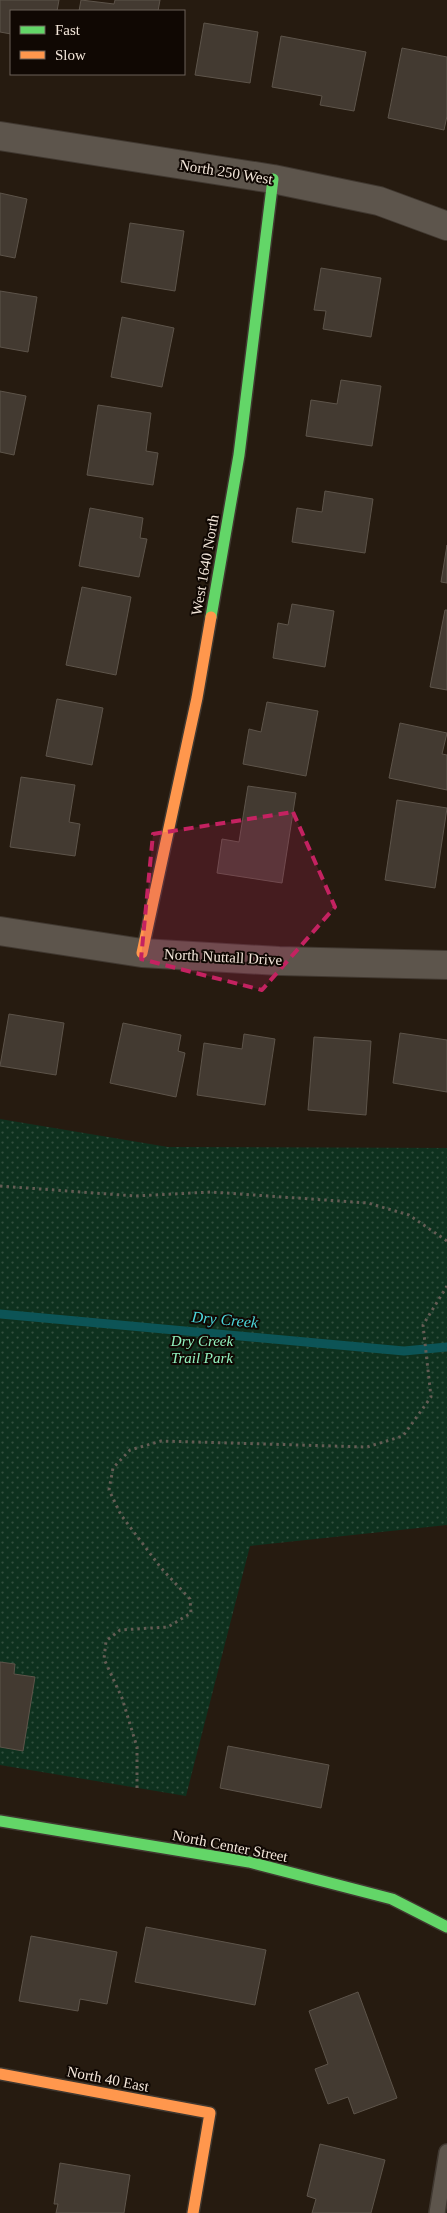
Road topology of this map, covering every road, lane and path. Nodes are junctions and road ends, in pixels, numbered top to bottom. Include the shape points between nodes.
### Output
1 (0, 136) edge
2 (273, 179) junction
3 (447, 226) edge
4 (0, 932) edge
5 (142, 953) junction
6 (447, 965) edge
7 (0, 1186) edge
8 (447, 1241) edge
9 (447, 1286) edge
10 (137, 1788) dead end
11 (0, 1821) edge
12 (447, 1927) edge
13 (0, 2074) edge
14 (447, 2152) edge
15 (192, 2213) edge
16 (437, 2213) edge

1 - 2 street, North 250 West
2 - 3 street, North 250 West via 379,201
2 - 5 street, West 1640 North via 238,465 197,698
4 - 5 street, North Nuttall Drive
5 - 6 street, North Nuttall Drive
7 - 8 path via 135,1196 211,1192 368,1203 409,1215
9 - 10 path via 423,1326 431,1397 403,1436 367,1447 161,1440 130,1450 113,1468 109,1490 121,1515 161,1568 190,1599 191,1613 168,1627 120,1630 106,1641 104,1659 122,1698 137,1747
11 - 12 street, North Center Street via 249,1862 392,1899
13 - 15 street, North 40 East via 210,2113
14 - 16 lane

